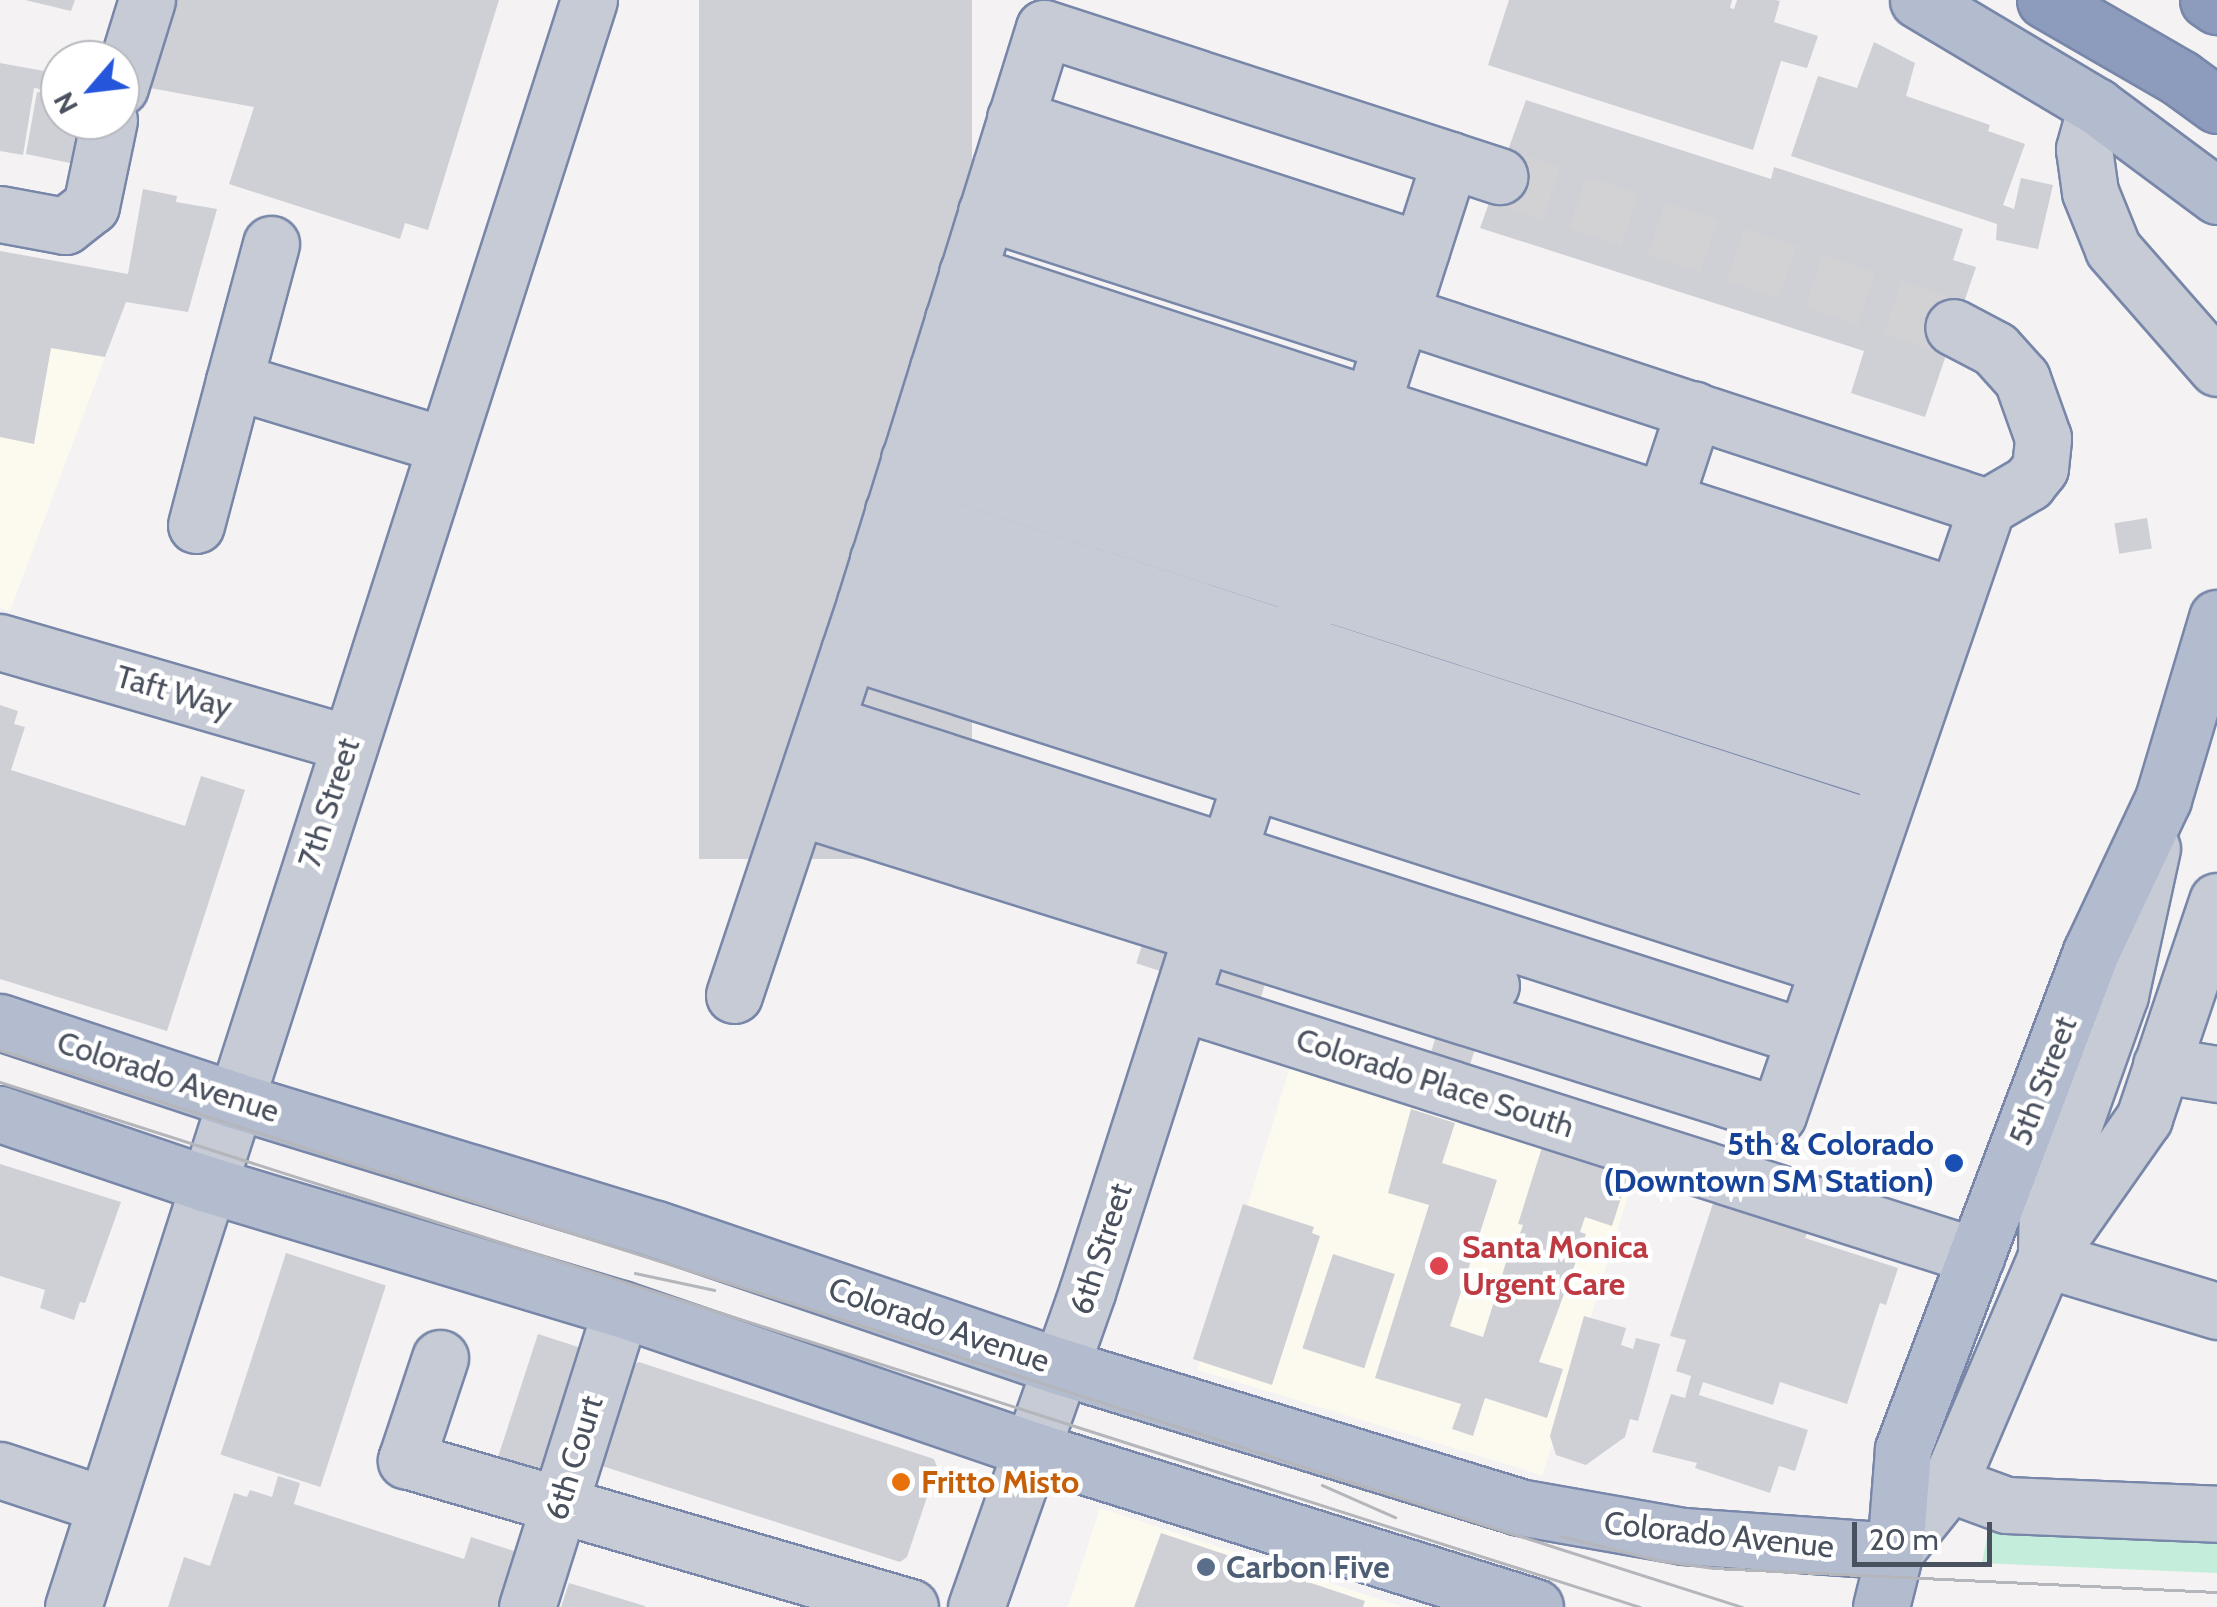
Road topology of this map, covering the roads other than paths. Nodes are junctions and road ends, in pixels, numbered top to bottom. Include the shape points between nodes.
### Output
1 (147, 0) edge
2 (589, 0) edge
3 (1918, 0) edge
4 (2045, 0) edge
5 (2208, 0) edge
6 (2217, 6) edge
7 (135, 40) edge
8 (2096, 106) junction
9 (2217, 106) edge
10 (105, 140) edge
11 (2217, 196) edge
12 (0, 214) edge
13 (271, 244) dead end
14 (1953, 326) tunnel mouth
15 (2217, 368) edge
16 (234, 381) junction
17 (1694, 410) junction
18 (915, 441) junction
19 (446, 445) junction
20 (1987, 507) junction
21 (196, 525) dead end
22 (1321, 563) junction
23 (2216, 619) edge
24 (0, 642) edge
25 (348, 743) junction
26 (1585, 746) junction
27 (2163, 798) junction
28 (1875, 826) junction
29 (2217, 901) edge
30 (734, 995) dead end
31 (1180, 1002) junction
32 (0, 1022) edge
33 (2161, 1064) junction
34 (2217, 1074) edge
35 (234, 1100) junction
36 (0, 1114) edge
37 (207, 1184) junction
38 (1976, 1256) junction
39 (2045, 1259) junction
40 (621, 1309) junction
41 (2217, 1312) edge
42 (440, 1358) dead end
43 (1062, 1367) junction
44 (1033, 1450) junction
45 (0, 1470) edge
46 (1950, 1484) junction
47 (560, 1503) junction
48 (106, 1505) junction
49 (2217, 1514) edge
50 (1896, 1550) junction
51 (1430, 1590) edge
52 (74, 1607) edge
53 (527, 1607) edge
54 (910, 1607) edge
55 (976, 1607) edge
56 (1535, 1607) edge
57 (1881, 1607) edge

1 - 7 street
2 - 19 street, 7th Street
3 - 8 main road
4 - 9 highway
5 - 6 highway
8 - 11 main road
8 - 15 street via 2084,149 2090,192 2113,249
10 - 12 street via 90,206 65,226
13 - 16 street
14 - 20 street via 2011,363 2043,438 2036,476
16 - 19 street
16 - 21 street
17 - 20 street
17 - 22 street
17 - 26 street
18 - 22 street
18 - 22 street
18 - 22 street
18 - 22 street
18 - 22 street
18 - 22 street
18 - 22 street
18 - 22 street
18 - 22 street
18 - 22 street
18 - 22 street, 6th Street via 1044,28 1475,168
18 - 30 street
19 - 25 street, 7th Street
20 - 28 street
22 - 26 street
22 - 26 street
22 - 26 street
22 - 26 street
22 - 26 street
22 - 26 street
22 - 26 street
22 - 26 street
22 - 31 street, 6th Street
23 - 27 main road, 5th Street
24 - 25 street, Taft Way
25 - 35 street, 7th Street
26 - 28 street
26 - 28 street
26 - 28 street
26 - 28 street
26 - 28 street
26 - 28 street
26 - 28 street
26 - 28 street via 1778,1115
27 - 38 main road, 5th Street via 2091,952
27 - 39 street via 2120,995 2047,1200
29 - 33 street
31 - 38 street, Colorado Place South
31 - 43 street, 6th Street
32 - 35 main road, Colorado Avenue
33 - 34 street
33 - 39 street via 2144,1118
35 - 37 street, 7th Street
35 - 43 main road, Colorado Avenue via 656,1229
36 - 37 main road
37 - 40 main road
37 - 48 street, 7th Street
38 - 50 main road, 5th Street via 1904,1449
39 - 41 street
39 - 46 street, 5th Street
40 - 44 main road
40 - 47 street, 6th Court
42 - 47 street via 406,1460
43 - 44 street, 6th Street
43 - 50 main road, Colorado Avenue via 1519,1507 1683,1536
44 - 51 main road
44 - 55 street, 6th Street
45 - 48 street
46 - 49 street via 2006,1505
46 - 50 street, 5th Street
47 - 53 street, 6th Court
47 - 54 street
48 - 52 street, 7th Street
50 - 57 main road, 5th Street
51 - 56 main road

